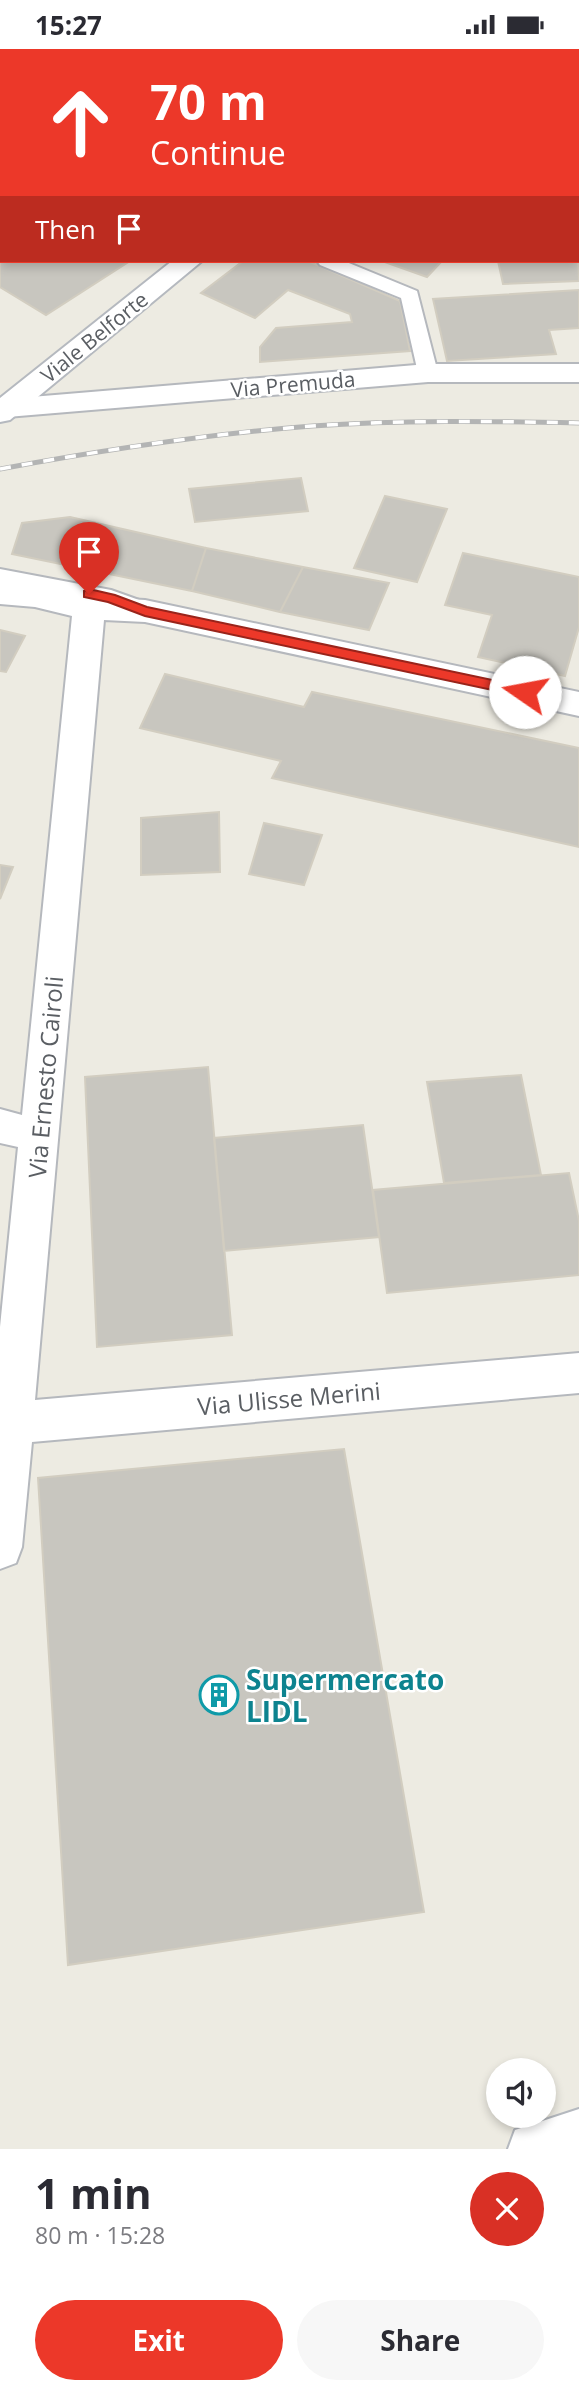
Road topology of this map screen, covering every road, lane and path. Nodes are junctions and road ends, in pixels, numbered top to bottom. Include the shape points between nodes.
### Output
1 (183, 263) edge
2 (332, 263) edge
3 (428, 373) junction
4 (579, 373) edge
5 (4, 411) edge
6 (0, 577) edge
7 (0, 593) edge
8 (89, 608) junction
9 (145, 611) junction
10 (579, 704) edge
11 (0, 1126) edge
12 (40, 1136) junction
13 (579, 1373) edge
14 (6, 1423) edge
15 (0, 1547) edge
16 (579, 2136) edge
17 (534, 2149) edge

1 - 5 street, Viale Belforte
2 - 3 lane via 410,295
3 - 4 street, Via Premuda
3 - 5 street, Via Premuda
6 - 9 lane via 111,598
7 - 8 street
8 - 9 street
8 - 12 street, Via Ernesto Cairoli
9 - 10 street
11 - 12 street
12 - 14 street, Via Ernesto Cairoli
13 - 14 street, Via Ulisse Merini
14 - 15 street, Via Ernesto Cairoli
16 - 17 street

